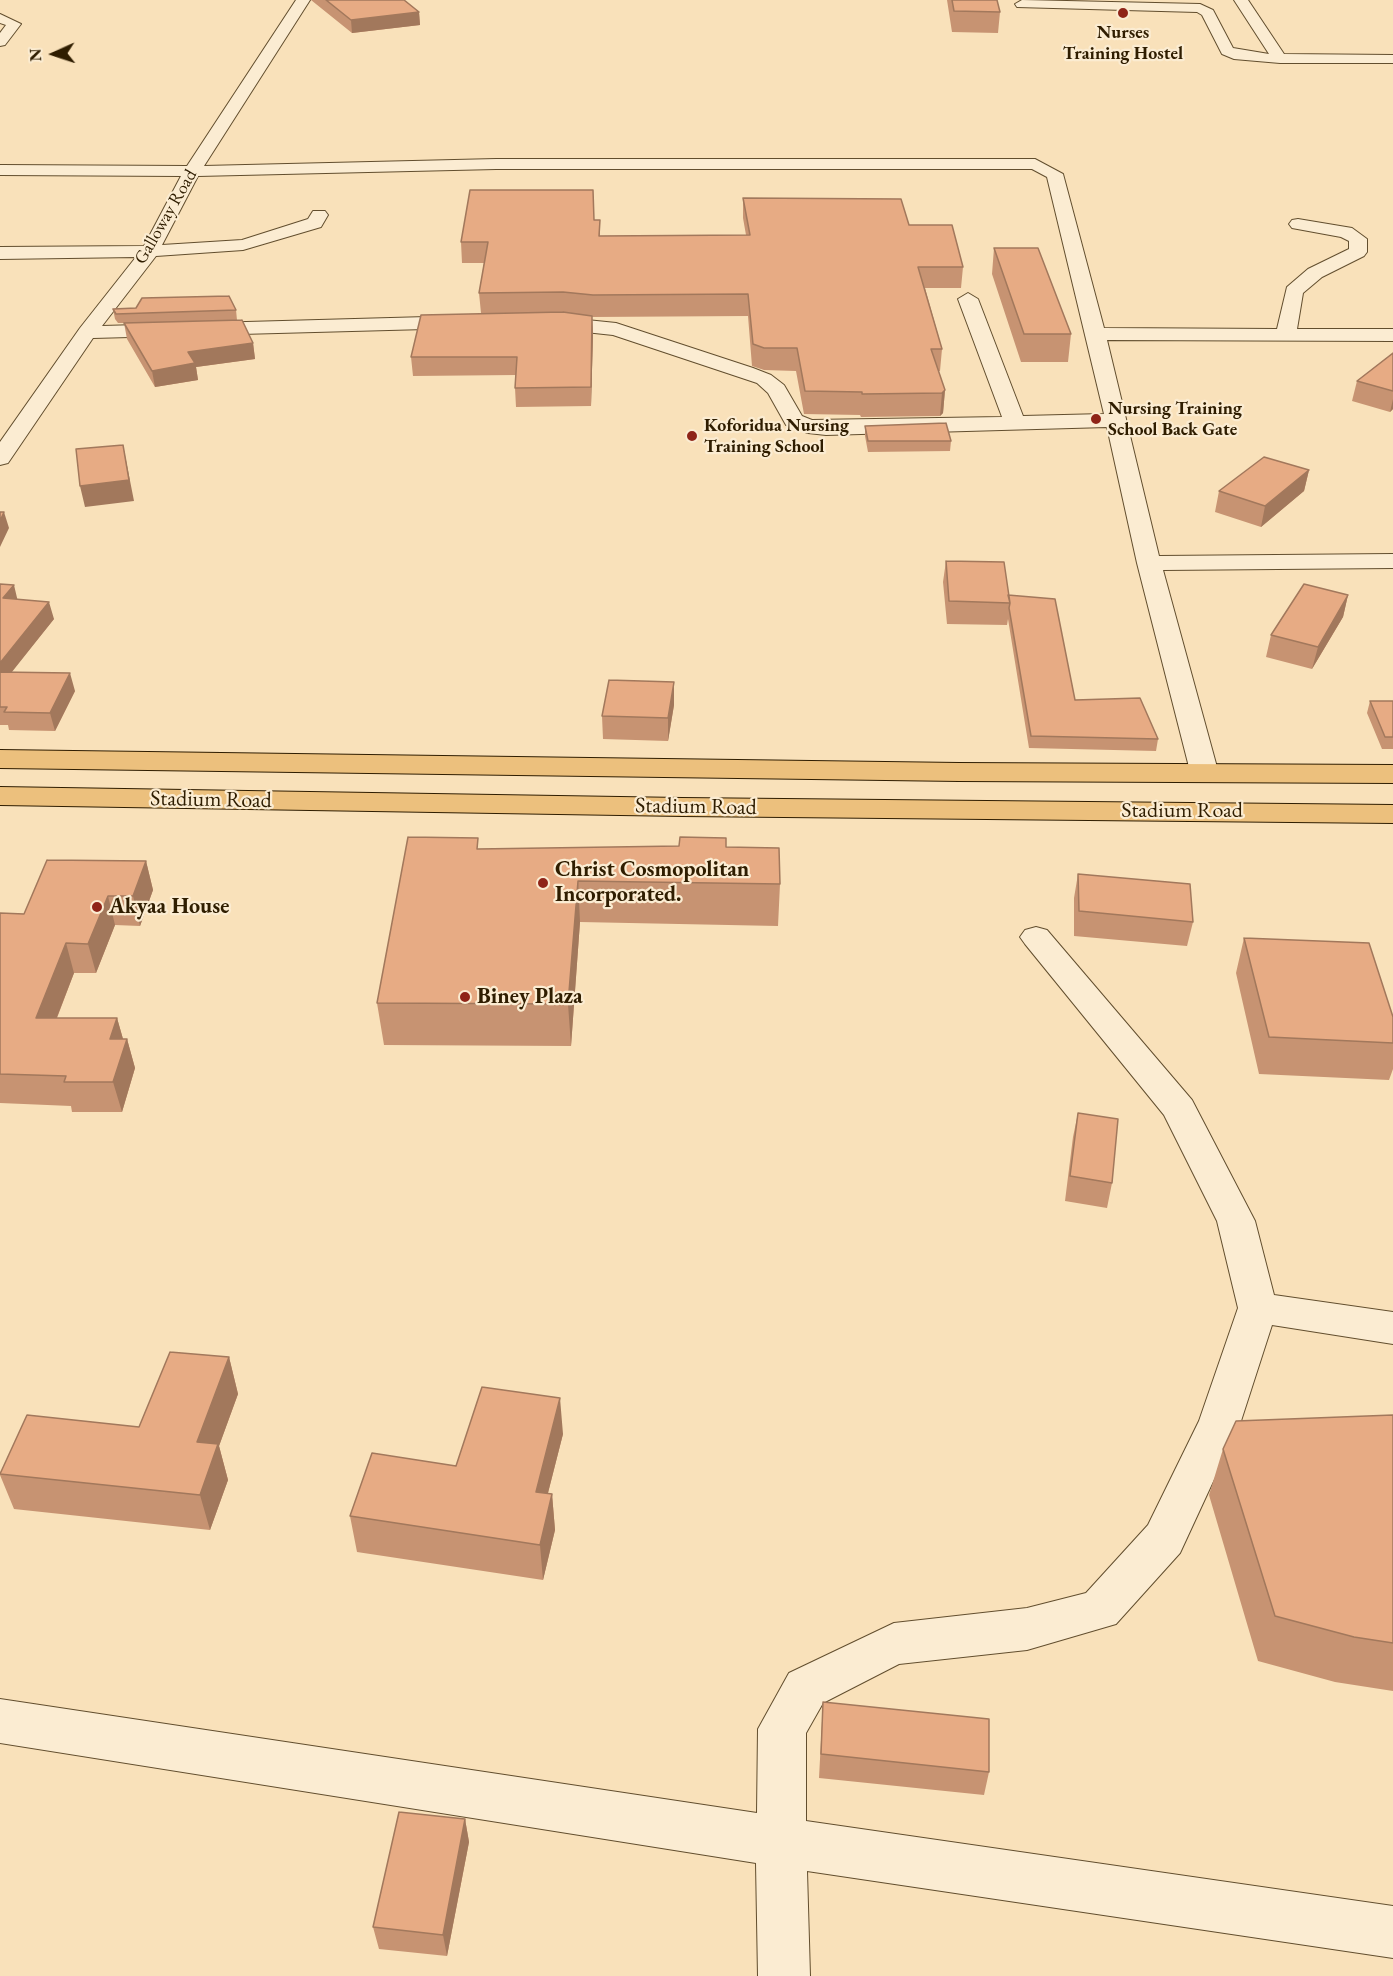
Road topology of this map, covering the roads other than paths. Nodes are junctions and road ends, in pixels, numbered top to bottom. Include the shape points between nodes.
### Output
1 (303, 0) edge
2 (1241, 0) edge
3 (1022, 4) dead end
4 (0, 18) edge
5 (0, 42) edge
6 (1280, 58) junction
7 (1393, 59) edge
8 (0, 170) edge
9 (192, 171) junction
10 (319, 215) dead end
11 (1298, 224) dead end
12 (150, 251) junction
13 (0, 253) edge
14 (969, 299) dead end
15 (479, 322) edge
16 (524, 322) edge
17 (87, 332) junction
18 (1096, 334) junction
19 (1286, 334) junction
20 (1393, 335) edge
21 (1118, 420) junction
22 (1015, 423) junction
23 (0, 458) edge
24 (1393, 561) edge
25 (1149, 563) junction
26 (0, 759) edge
27 (1204, 771) junction
28 (1393, 774) edge
29 (0, 796) edge
30 (1393, 814) edge
31 (1036, 937) dead end
32 (1258, 1308) junction
33 (1393, 1328) edge
34 (0, 1721) edge
35 (781, 1842) junction
36 (1393, 1932) edge
37 (784, 1976) edge

1 - 9 street, Galloway Road
2 - 6 street
3 - 6 street via 1200,8 1208,13 1227,51 1234,55
4 - 5 street via 14,24
6 - 7 street
8 - 9 street
9 - 12 street, Galloway Road
9 - 18 street via 507,164 1035,164 1055,174
10 - 12 street via 315,223 243,245
11 - 19 street via 1346,232 1358,239 1358,252 1315,273 1294,291
12 - 13 street
12 - 17 street, Galloway Road
14 - 22 street
15 - 17 street
16 - 22 street via 602,326 746,372 777,389 794,420 808,426
17 - 23 street, Galloway Road
18 - 19 street
18 - 21 street
19 - 20 street
21 - 22 street
21 - 25 street
24 - 25 street
25 - 27 street
26 - 27 main road, Stadium Road via 959,772
27 - 28 main road, Stadium Road
29 - 30 main road, Stadium Road
31 - 32 street via 1179,1109 1236,1221
32 - 33 street
32 - 35 street via 1220,1421 1164,1539 1100,1610 1027,1629 894,1644 806,1688 782,1729
34 - 35 street
35 - 36 street
35 - 37 street

